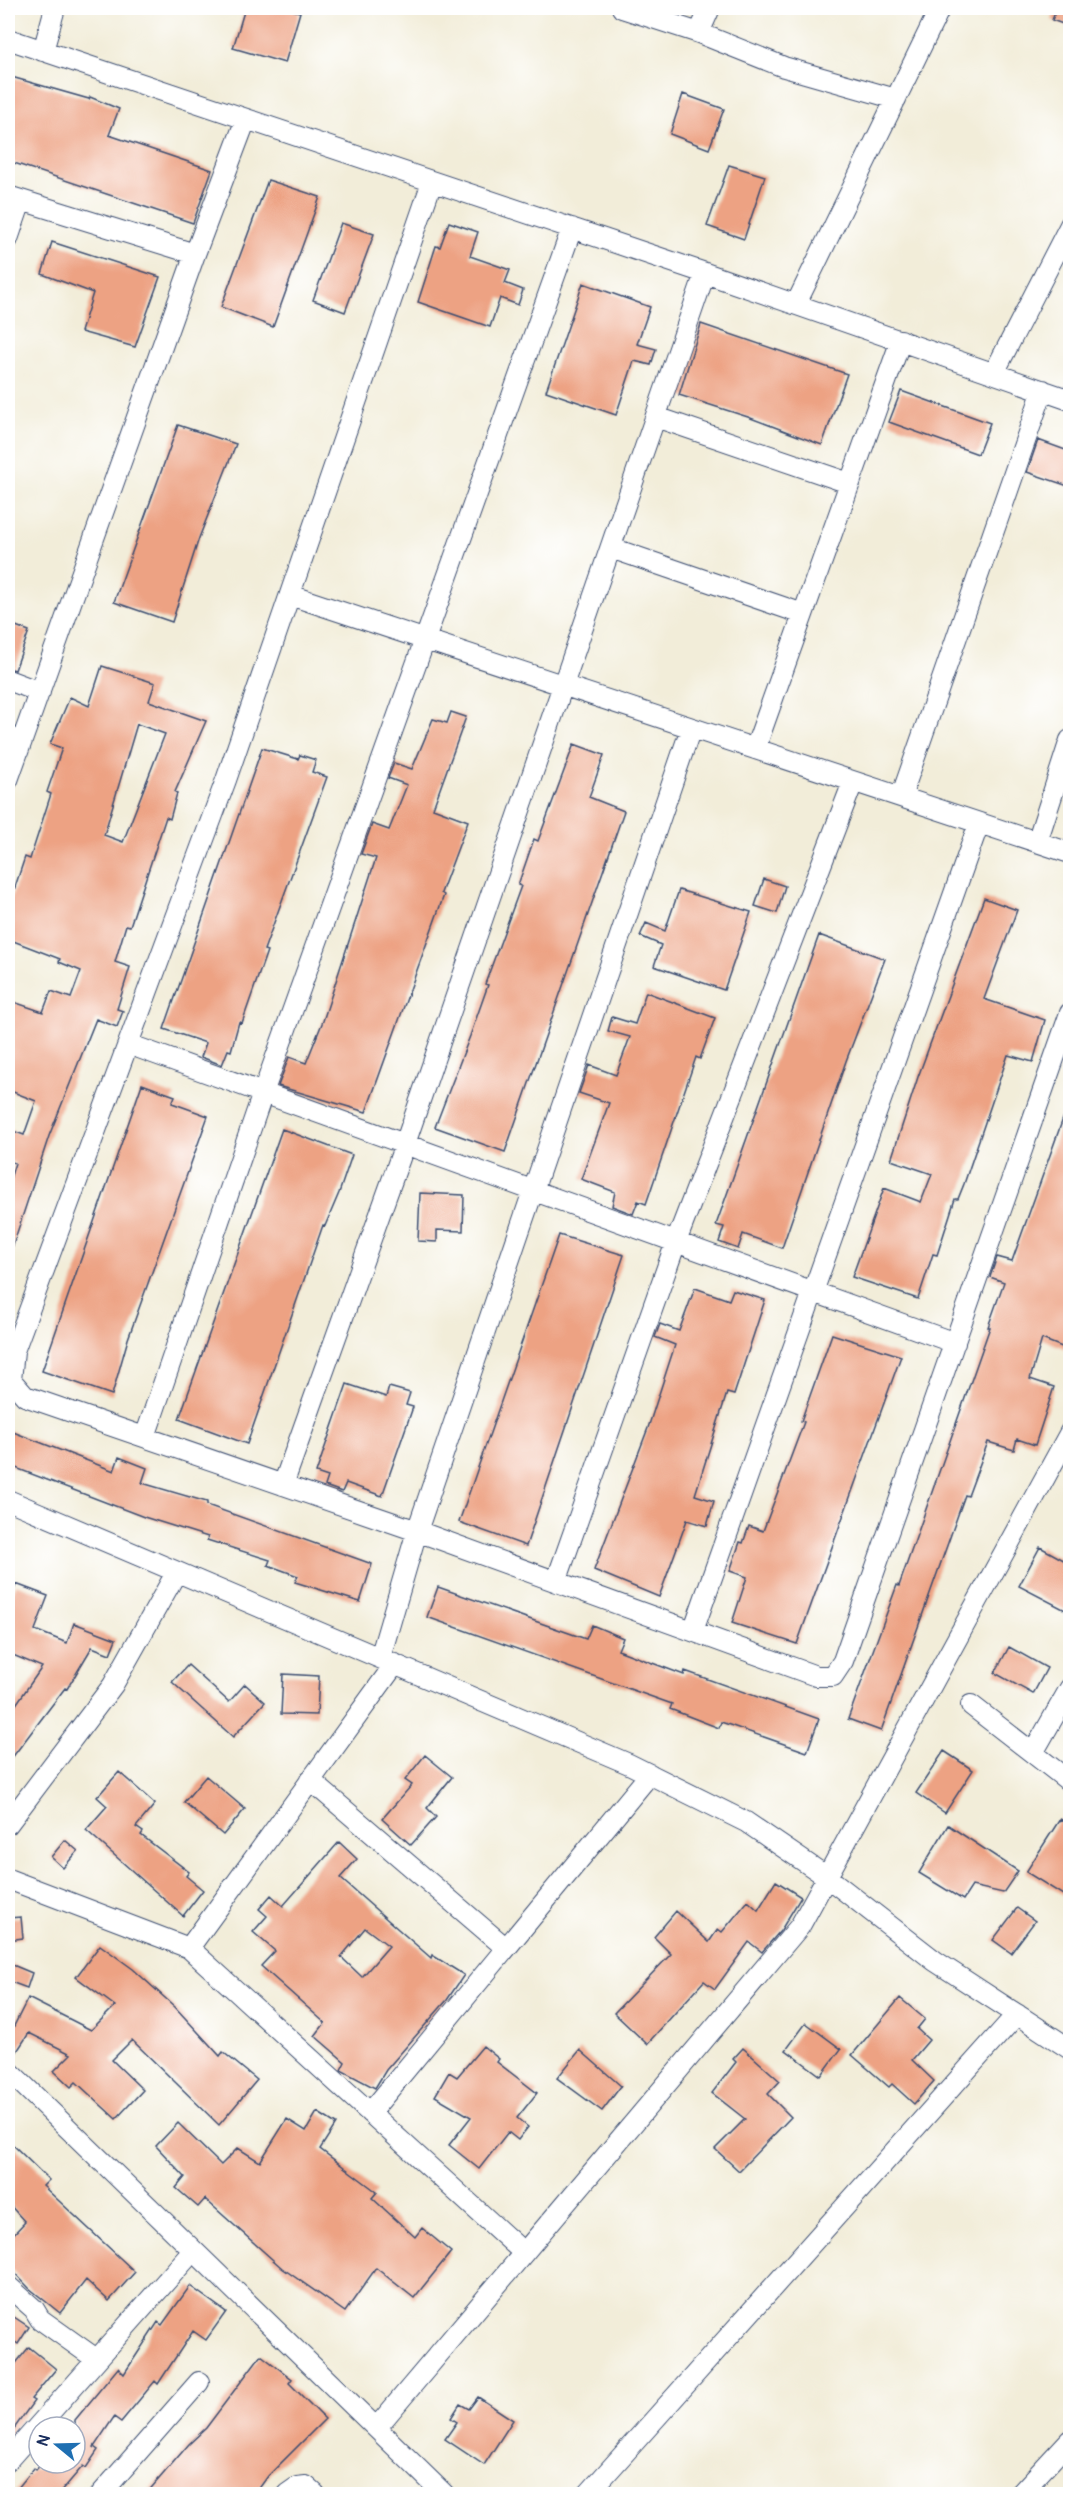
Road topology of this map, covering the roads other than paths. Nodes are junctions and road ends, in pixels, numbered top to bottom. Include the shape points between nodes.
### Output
1 (55, 8) edge
2 (622, 8) edge
3 (710, 8) edge
4 (940, 8) edge
5 (699, 33) junction
6 (8, 39) edge
7 (43, 51) junction
8 (896, 99) junction
9 (246, 119) junction
10 (432, 182) junction
11 (14, 199) edge
12 (1071, 225) edge
13 (572, 228) junction
14 (8, 239) edge
15 (195, 254) junction
16 (705, 273) junction
17 (796, 304) junction
18 (901, 340) junction
19 (994, 373) junction
20 (1043, 390) junction
21 (1071, 400) edge
22 (656, 417) junction
23 (849, 483) junction
24 (611, 548) junction
25 (290, 596) junction
26 (803, 614) junction
27 (424, 639) junction
28 (8, 680) edge
29 (565, 686) junction
30 (40, 692) junction
31 (691, 728) junction
32 (1071, 740) edge
33 (755, 749) junction
34 (8, 780) edge
35 (853, 782) junction
36 (901, 797) junction
37 (979, 823) junction
38 (1037, 842) junction
39 (1071, 853) edge
40 (1071, 1013) edge
41 (128, 1044) junction
42 (263, 1093) junction
43 (405, 1144) junction
44 (533, 1191) junction
45 (676, 1242) junction
46 (813, 1292) junction
47 (955, 1343) junction
48 (1071, 1432) edge
49 (145, 1437) junction
50 (283, 1485) junction
51 (8, 1500) edge
52 (417, 1531) junction
53 (176, 1573) junction
54 (556, 1582) junction
55 (693, 1631) junction
56 (387, 1661) junction
57 (1071, 1688) edge
58 (971, 1706) dead end
59 (1033, 1753) junction
60 (650, 1774) junction
61 (310, 1780) junction
62 (1071, 1782) edge
63 (8, 1824) edge
64 (827, 1877) junction
65 (8, 1880) edge
66 (189, 1948) junction
67 (506, 1948) junction
68 (1017, 2014) junction
69 (1071, 2049) edge
70 (8, 2070) edge
71 (370, 2113) junction
72 (192, 2252) junction
73 (524, 2253) junction
74 (8, 2286) edge
75 (96, 2359) junction
76 (199, 2382) dead end
77 (377, 2427) junction
78 (1071, 2440) edge
79 (8, 2458) edge
80 (101, 2494) edge
81 (287, 2494) edge
82 (315, 2494) edge
83 (444, 2494) edge
84 (588, 2494) edge
85 (1020, 2494) edge

1 - 7 street
2 - 5 street
3 - 5 street
4 - 8 street
5 - 8 street via 784,67
6 - 7 street
7 - 9 street
8 - 17 street
9 - 10 street
9 - 15 street
10 - 13 street
10 - 25 street
11 - 14 street
11 - 15 street
12 - 19 street
13 - 16 street
13 - 27 street
15 - 30 street
16 - 17 street
16 - 22 street
17 - 18 street
18 - 19 street
18 - 23 street
19 - 20 street
20 - 21 street
20 - 36 street
22 - 23 street
22 - 24 street
23 - 26 street
24 - 26 street
24 - 29 street
25 - 27 street
25 - 41 street
26 - 33 street
27 - 29 street
27 - 42 street
28 - 30 street
29 - 31 street
29 - 43 street
30 - 34 street
31 - 33 street
31 - 44 street
32 - 38 street
33 - 35 street
35 - 36 street
35 - 45 street
36 - 37 street
37 - 38 street
37 - 46 street
38 - 39 street
40 - 47 street
41 - 42 street
41 - 49 street via 14,1351 11,1380 25,1396
42 - 43 street
42 - 49 street
43 - 44 street
43 - 50 street
44 - 45 street
44 - 52 street
45 - 46 street
45 - 54 street
46 - 47 street
46 - 55 street
47 - 55 street via 843,1661 833,1676 816,1676
48 - 64 street
49 - 50 street
50 - 52 street
51 - 53 street
52 - 54 street
52 - 56 street
53 - 56 street
53 - 63 street via 113,1685
54 - 55 street
56 - 60 street
56 - 61 street
57 - 59 street
58 - 59 street
59 - 62 street
60 - 64 street via 746,1822
60 - 67 street
61 - 66 street
61 - 67 street
64 - 68 street via 935,1961
64 - 73 street via 800,1926 764,1971
65 - 66 street
66 - 71 street
67 - 71 street
68 - 69 street
68 - 84 street
70 - 72 street
71 - 73 street
72 - 75 street
72 - 77 street
73 - 77 street
74 - 75 street via 40,2319
75 - 79 street
76 - 80 street
77 - 83 street
78 - 85 street
81 - 82 street via 306,2486

